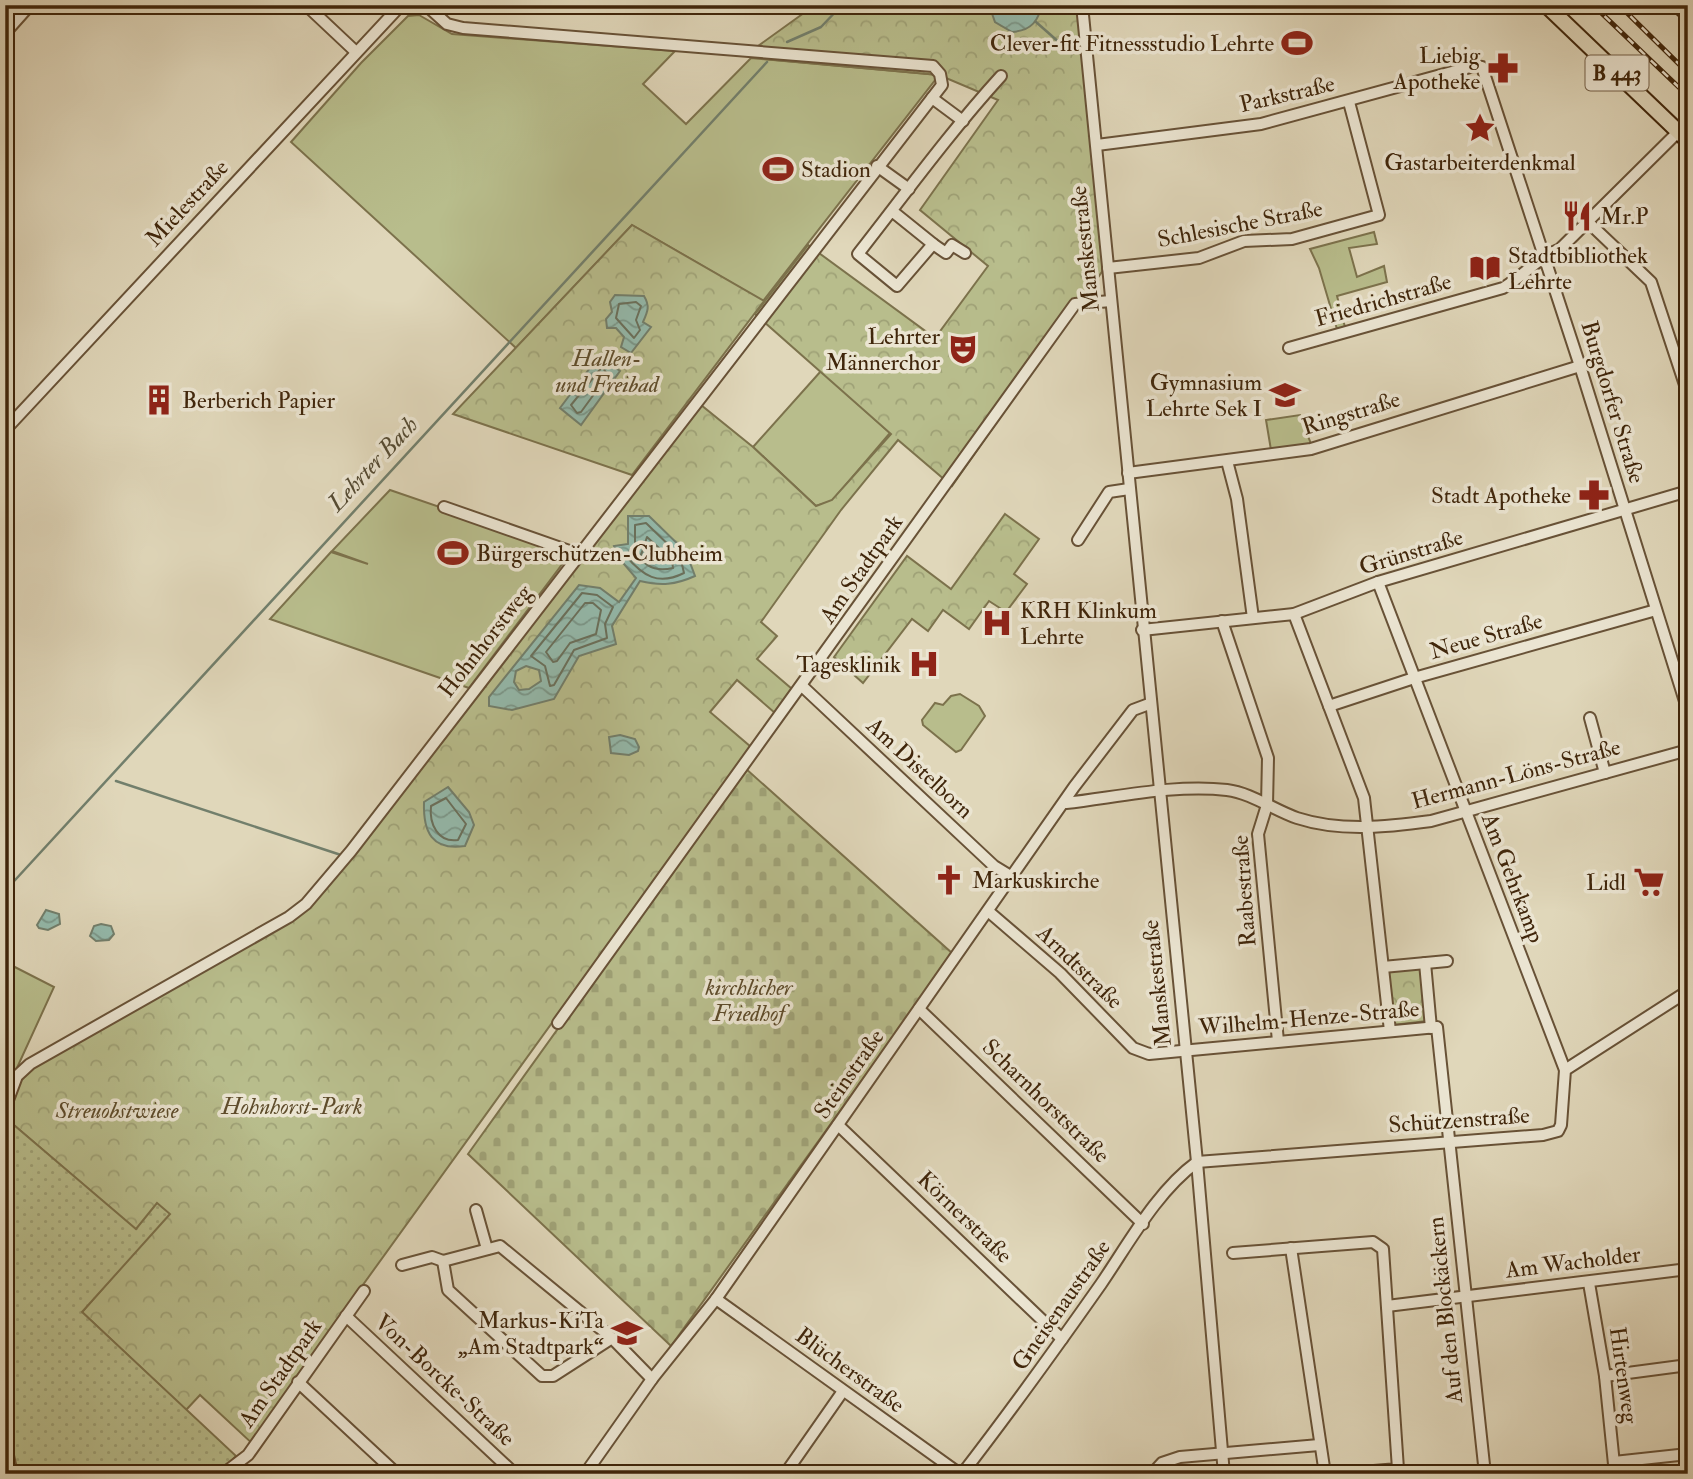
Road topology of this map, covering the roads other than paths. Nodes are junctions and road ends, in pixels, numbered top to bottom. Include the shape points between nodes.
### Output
1 (30, 5) edge
2 (306, 5) edge
3 (401, 5) edge
4 (426, 5) edge
5 (1082, 5) edge
6 (1546, 5) edge
7 (5, 33) edge
8 (356, 52) junction
9 (1482, 67) joint
10 (1000, 76) dead end
11 (932, 98) junction
12 (1349, 102) junction
13 (963, 121) junction
14 (1683, 136) edge
15 (1097, 145) junction
16 (880, 168) junction
17 (909, 189) junction
18 (892, 211) junction
19 (1588, 222) junction
20 (933, 244) junction
21 (965, 253) dead end
22 (1543, 256) junction
23 (1108, 268) junction
24 (1111, 301) junction
25 (1289, 348) dead end
26 (1580, 366) junction
27 (1688, 394) edge
28 (5, 430) edge
29 (1227, 461) junction
30 (1128, 473) junction
31 (1129, 489) junction
32 (1688, 491) edge
33 (444, 507) dead end
34 (1625, 510) junction
35 (1078, 540) dead end
36 (578, 554) junction
37 (1378, 582) junction
38 (1656, 610) junction
39 (1294, 614) junction
40 (1253, 618) junction
41 (1222, 621) junction
42 (1142, 629) junction
43 (1415, 678) junction
44 (802, 686) junction
45 (1149, 704) junction
46 (1329, 706) junction
47 (1688, 711) edge
48 (1590, 718) dead end
49 (1688, 750) edge
50 (1605, 773) junction
51 (1159, 793) junction
52 (1066, 803) junction
53 (1267, 805) junction
54 (1466, 811) junction
55 (1366, 827) junction
56 (1013, 877) junction
57 (988, 911) junction
58 (1447, 961) dead end
59 (1425, 963) junction
60 (1383, 967) junction
61 (1688, 991) edge
62 (919, 1009) junction
63 (558, 1023) dead end
64 (1434, 1028) junction
65 (1390, 1031) junction
66 (1278, 1041) junction
67 (1185, 1051) junction
68 (1565, 1070) junction
69 (5, 1108) edge
70 (838, 1125) junction
71 (1448, 1142) junction
72 (1197, 1162) junction
73 (476, 1210) dead end
74 (1143, 1224) junction
75 (1291, 1248) junction
76 (487, 1249) junction
77 (1233, 1253) dead end
78 (443, 1261) junction
79 (402, 1265) dead end
80 (1688, 1269) edge
81 (1589, 1283) junction
82 (364, 1291) dead end
83 (1464, 1297) junction
84 (716, 1299) junction
85 (1387, 1306) junction
86 (346, 1316) junction
87 (612, 1338) junction
88 (1062, 1339) junction
89 (1688, 1365) edge
90 (1605, 1376) junction
91 (652, 1380) junction
92 (298, 1382) junction
93 (843, 1391) junction
94 (5, 1442) edge
95 (1319, 1445) junction
96 (1222, 1454) junction
97 (1688, 1454) edge
98 (1614, 1461) junction
99 (12, 1474) edge
100 (223, 1474) edge
101 (397, 1474) edge
102 (515, 1474) edge
103 (585, 1474) edge
104 (785, 1474) edge
105 (961, 1474) edge
106 (1152, 1474) edge
107 (1224, 1474) edge
108 (1325, 1474) edge
109 (1336, 1474) edge
110 (1485, 1474) edge
111 (1615, 1474) edge

1 - 7 street
2 - 8 street
3 - 8 street, Mielestraße
4 - 11 street, Hohnhorstweg via 447,24 463,28 933,66 942,85
5 - 15 street, Manskestraße
6 - 14 main road, B 443
8 - 28 street, Mielestraße
9 - 12 street, Parkstraße
9 - 22 street, Burgdorfer Straße
10 - 13 street
11 - 13 street
11 - 16 street, Hohnhorstweg
12 - 15 street, Parkstraße via 1261,124
12 - 23 street, Schlesische Straße via 1379,215 1292,239 1244,241 1199,258
13 - 17 street
14 - 19 street, Friedrichstraße
15 - 23 street, Manskestraße
16 - 17 street
16 - 36 street, Hohnhorstweg
17 - 18 street
18 - 20 street
18 - 20 street via 858,254 897,286
19 - 22 street, Friedrichstraße via 1560,249
19 - 27 street via 1651,282
20 - 21 street via 946,253 952,245
22 - 25 street, Friedrichstraße via 1503,288
22 - 26 street, Burgdorfer Straße
23 - 24 street, Manskestraße
24 - 30 street, Manskestraße
24 - 44 street, Am Stadtpark via 1075,304
26 - 29 street, Ringstraße via 1311,449
26 - 34 street, Burgdorfer Straße
29 - 30 street, Ringstraße
29 - 40 street via 1237,499
30 - 31 street, Manskestraße
31 - 35 street via 1109,492
31 - 42 street, Manskestraße
32 - 34 street, Grünstraße
33 - 36 street
34 - 37 street, Grünstraße
34 - 38 street, Burgdorfer Straße
36 - 69 street, Hohnhorstweg via 306,904 30,1064 17,1076
37 - 39 street, Grünstraße
37 - 43 street, Am Gehrkamp
38 - 43 street, Neue Straße
38 - 47 street, Burgdorfer Straße
39 - 40 street, Grünstraße
39 - 46 street
40 - 41 street, Grünstraße
41 - 42 street, Grünstraße
41 - 53 street, Raabestraße via 1264,738
42 - 45 street, Manskestraße
43 - 46 street, Neue Straße
43 - 54 street, Am Gehrkamp
44 - 56 street, Am Distelborn via 994,866
44 - 63 street, Am Stadtpark
45 - 51 street, Manskestraße
45 - 52 street, Steinstraße via 1133,710
46 - 55 street via 1364,798
48 - 50 street
49 - 50 street, Hermann-Löns-Straße
50 - 54 street, Hermann-Löns-Straße
51 - 52 street, Hermann-Löns-Straße
51 - 53 street, Hermann-Löns-Straße via 1230,791
51 - 67 street, Manskestraße
52 - 56 street, Steinstraße
53 - 55 street, Hermann-Löns-Straße via 1325,825
53 - 66 street, Raabestraße via 1258,834
54 - 55 street, Hermann-Löns-Straße via 1431,821
54 - 68 street, Am Gehrkamp
55 - 60 street
56 - 57 street, Steinstraße
57 - 62 street, Steinstraße
57 - 67 street, Arndtstraße via 1060,973 1133,1048 1149,1054
58 - 59 street
59 - 60 street
59 - 64 street, Auf den Blockäckern
60 - 65 street
61 - 68 street
62 - 70 street, Steinstraße
62 - 74 street, Scharnhorststraße
64 - 65 street, Wilhelm-Henze-Straße
64 - 71 street, Auf den Blockäckern
65 - 66 street, Wilhelm-Henze-Straße
66 - 67 street, Wilhelm-Henze-Straße
67 - 72 street, Manskestraße
68 - 71 street, Schützenstraße via 1558,1131
70 - 84 street, Steinstraße
70 - 88 street, Körnerstraße
71 - 72 street, Schützenstraße
71 - 83 street, Auf den Blockäckern
72 - 74 street, Gneisenaustraße via 1183,1172
72 - 96 street, Manskestraße
73 - 76 street
74 - 88 street, Gneisenaustraße
75 - 77 street
75 - 85 street via 1373,1242 1383,1249
75 - 95 street
76 - 78 street
76 - 87 street via 500,1246 512,1253
78 - 79 street via 432,1257
78 - 87 street via 448,1290 542,1376 554,1376
80 - 81 street, Am Wacholder
81 - 83 street, Am Wacholder
81 - 90 street, Hirtenweg
82 - 86 street, Am Stadtpark
83 - 85 street, Am Wacholder
83 - 110 street, Auf den Blockäckern
84 - 91 street, Steinstraße
84 - 93 street, Blücherstraße
85 - 109 street via 1398,1469
86 - 92 street, Am Stadtpark
86 - 102 street, Von-Borcke-Straße
87 - 91 street
88 - 105 street, Gneisenaustraße
89 - 90 street
90 - 98 street, Hirtenweg
91 - 103 street, Steinstraße
92 - 100 street, Am Stadtpark via 248,1455
92 - 101 street
93 - 104 street
93 - 105 street, Blücherstraße
94 - 99 street
95 - 96 street
95 - 108 street
96 - 106 street via 1180,1457 1162,1463
96 - 107 street, Manskestraße
97 - 98 street
98 - 111 street, Hirtenweg

